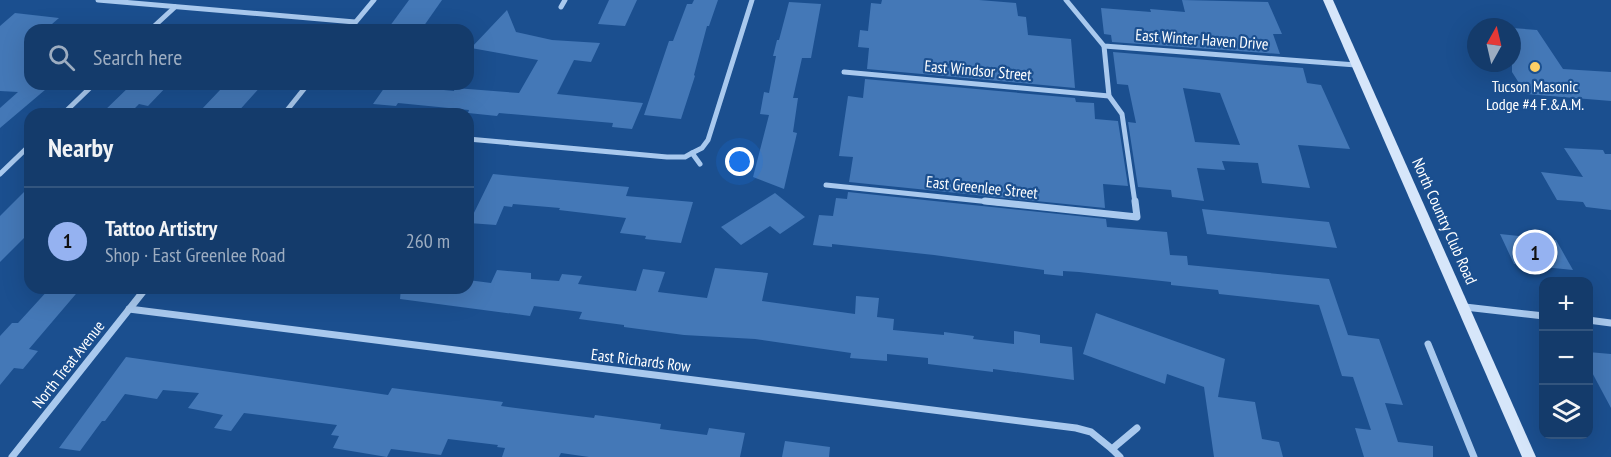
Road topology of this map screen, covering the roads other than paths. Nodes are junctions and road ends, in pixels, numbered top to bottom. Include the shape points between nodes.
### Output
1 (98, 0) edge
2 (374, 0) edge
3 (565, 0) edge
4 (752, 0) edge
5 (1066, 0) edge
6 (1327, 2) edge
7 (175, 6) junction
8 (561, 7) dead end
9 (355, 22) joint
10 (156, 24) edge
11 (1104, 46) junction
12 (1356, 65) junction
13 (844, 72) dead end
14 (88, 90) edge
15 (303, 90) edge
16 (1109, 96) junction
17 (69, 108) edge
18 (290, 108) edge
19 (474, 140) edge
20 (24, 151) edge
21 (692, 153) junction
22 (700, 164) dead end
23 (0, 174) edge
24 (826, 184) dead end
25 (141, 294) edge
26 (1465, 307) junction
27 (129, 309) junction
28 (1539, 315) edge
29 (1593, 321) edge
30 (1611, 323) edge
31 (1428, 344) dead end
32 (1137, 428) dead end
33 (1112, 449) junction
34 (12, 457) edge
35 (1120, 457) edge
36 (1474, 457) edge
37 (1529, 457) edge

1 - 7 street
2 - 9 street
3 - 8 street
4 - 21 street via 708,140
5 - 11 street
6 - 12 main road, North Country Club Road
7 - 9 street
7 - 10 street
11 - 12 street, East Winter Haven Drive
11 - 16 street
12 - 26 main road, North Country Club Road
13 - 16 street, East Windsor Street
14 - 17 street
15 - 18 street
16 - 24 street, East Greenlee Street via 1122,114 1137,216
19 - 21 street via 667,157
20 - 23 street
21 - 22 street
25 - 27 street, North Treat Avenue
26 - 28 street
26 - 37 main road, North Country Club Road
27 - 33 street, East Richards Row via 1076,428 1091,432
27 - 34 street, North Treat Avenue
29 - 30 street
31 - 36 street
32 - 33 street
33 - 35 street, East Richards Row

